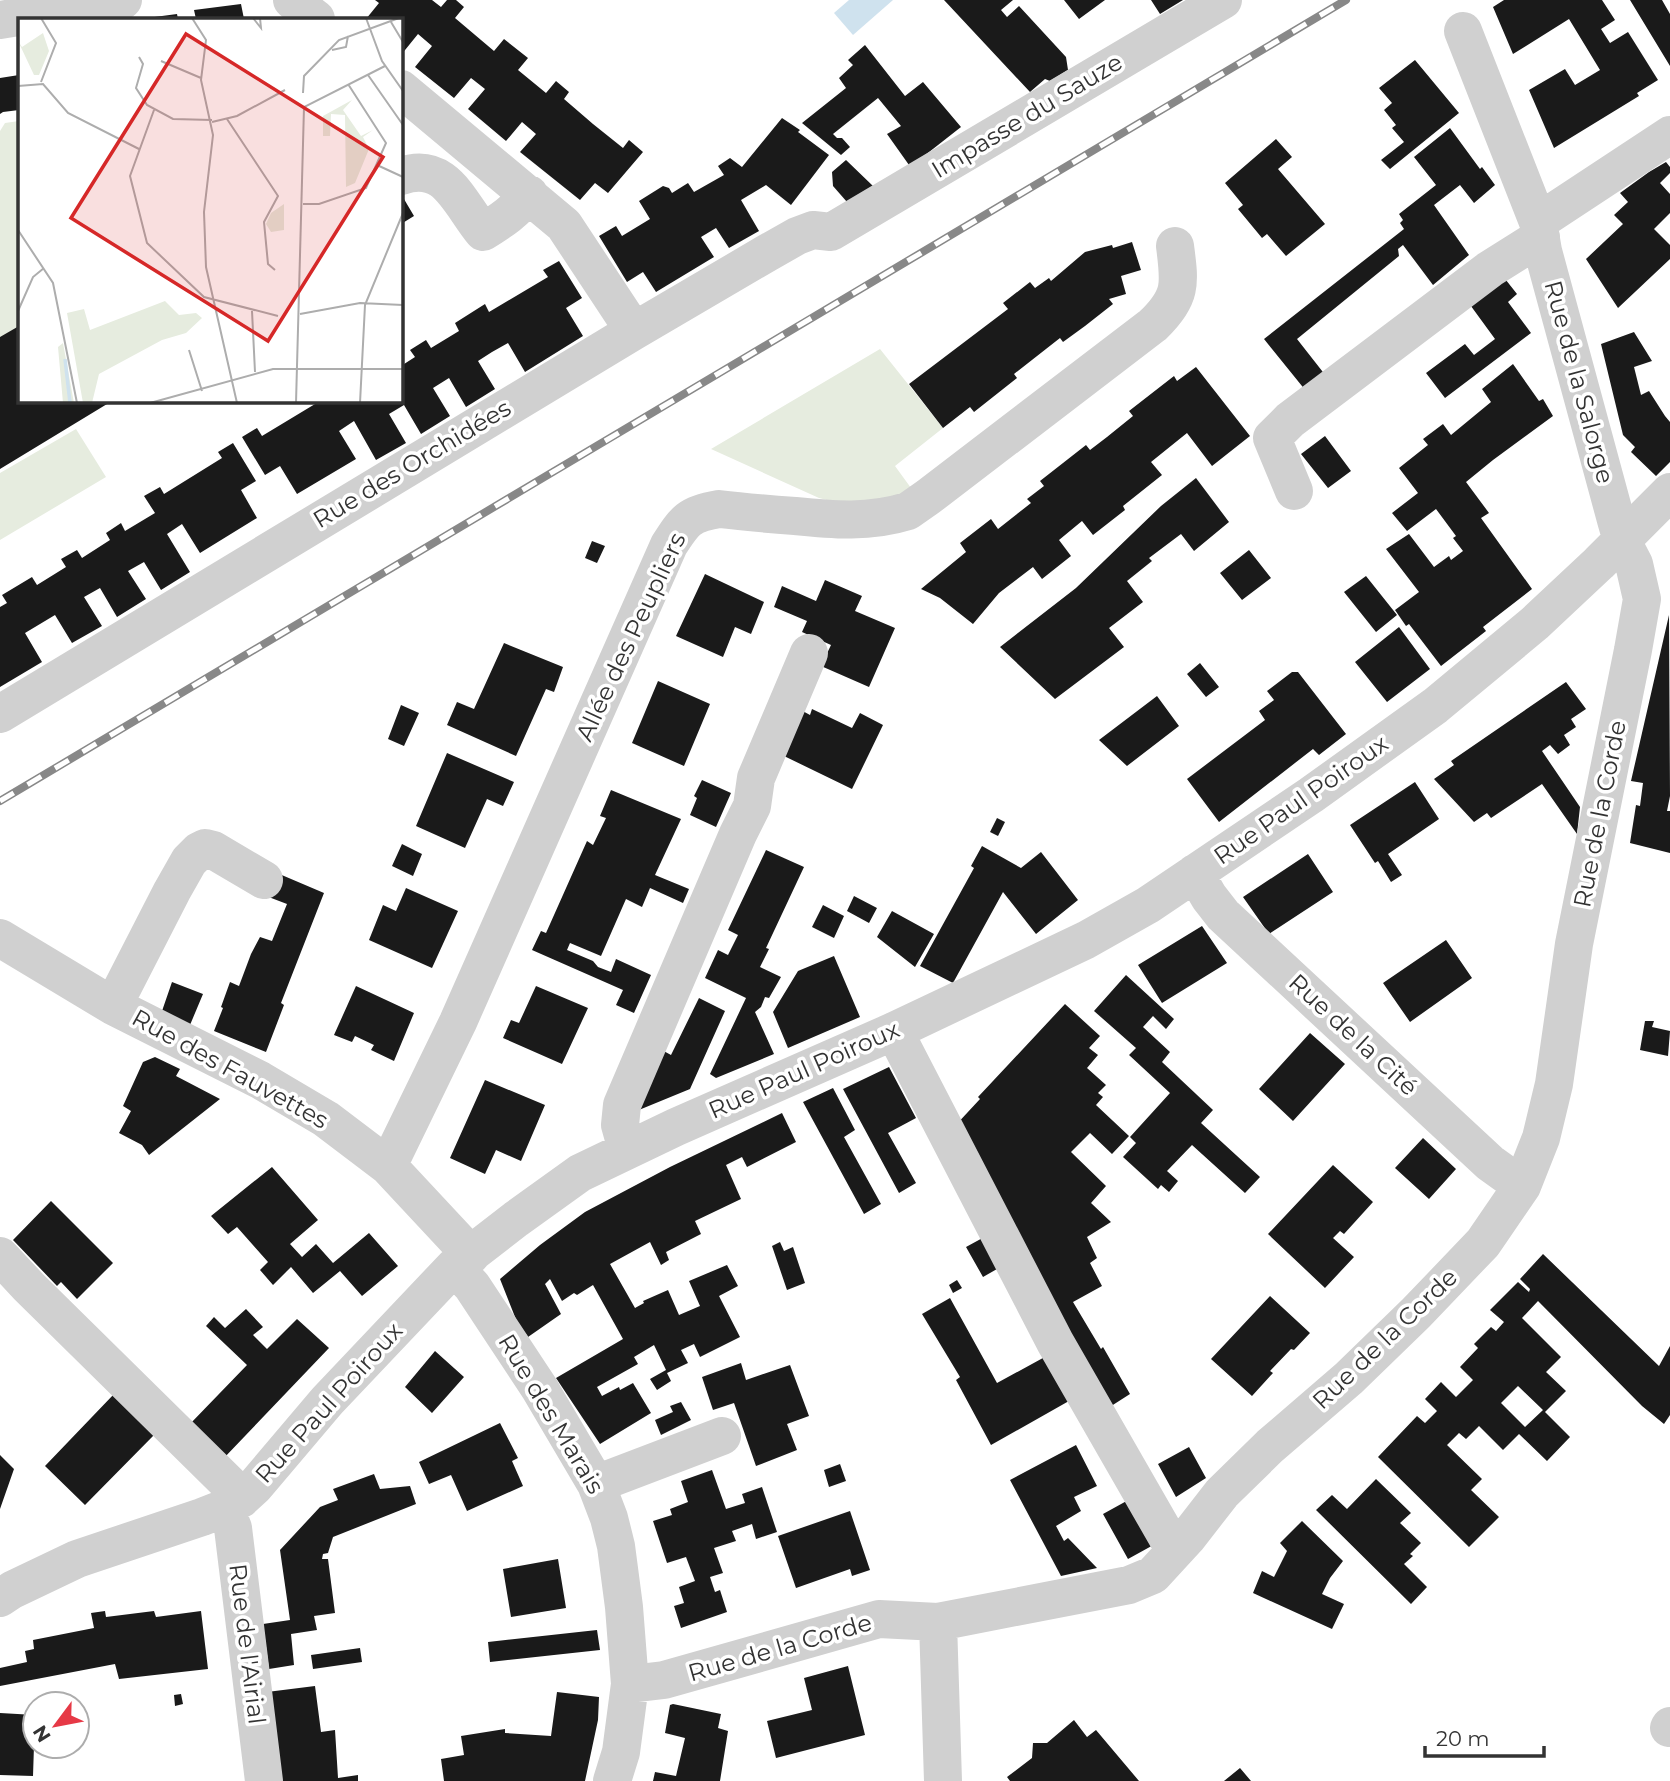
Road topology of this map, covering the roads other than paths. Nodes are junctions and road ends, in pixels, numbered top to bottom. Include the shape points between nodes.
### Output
1 (123, 0) edge
2 (292, 0) edge
3 (1223, 0) edge
4 (77, 3) edge
5 (315, 18) edge
6 (0, 20) edge
7 (1463, 31) dead end
8 (402, 90) edge
9 (1670, 135) edge
10 (402, 176) edge
11 (529, 194) junction
12 (1539, 229) junction
13 (831, 232) joint
14 (1175, 246) dead end
15 (634, 331) junction
16 (1294, 491) dead end
17 (1670, 492) edge
18 (1622, 541) junction
19 (810, 653) dead end
20 (0, 714) edge
21 (1195, 873) junction
22 (264, 880) dead end
23 (0, 937) edge
24 (113, 1006) junction
25 (894, 1031) junction
26 (627, 1150) junction
27 (388, 1166) junction
28 (1522, 1186) junction
29 (0, 1256) edge
30 (463, 1261) junction
31 (722, 1436) dead end
32 (596, 1484) junction
33 (233, 1504) junction
34 (1175, 1551) junction
35 (0, 1598) edge
36 (938, 1622) junction
37 (630, 1684) junction
38 (264, 1781) edge
39 (612, 1781) edge
40 (943, 1781) edge

1 - 4 street
2 - 5 street
3 - 13 street, Impasse du Sauze
4 - 6 street
7 - 12 street, Rue de la Salorge
8 - 11 street
9 - 12 street
10 - 11 street via 426,172 446,183 482,232 503,220
11 - 15 street via 564,225
12 - 16 street via 1272,438
12 - 18 street, Rue de la Salorge
13 - 15 street, Rue des Orchidées via 813,230 797,236
14 - 27 street, Allée des Peupliers via 1176,297 1153,325 908,511 861,521 719,509 690,517 680,528 458,1022
15 - 20 street, Rue des Orchidées
17 - 18 street, Rue Paul Poiroux
18 - 21 street, Rue Paul Poiroux via 1435,706
18 - 28 street, Rue de la Corde via 1634,564 1642,599 1574,944 1554,1084 1541,1139
19 - 26 street via 756,778 752,806 622,1105 620,1125
21 - 25 street, Rue Paul Poiroux via 1086,940
21 - 28 street, Rue de la Cité via 1223,915 1490,1163
22 - 24 street via 214,849 199,851 172,891
23 - 24 street, Rue des Fauvettes
24 - 27 street, Rue des Fauvettes via 260,1080 326,1119
25 - 26 street, Rue Paul Poiroux
25 - 34 street via 1055,1342
26 - 30 street, Rue Paul Poiroux via 580,1173
27 - 30 street, Rue des Fauvettes
28 - 34 street, Rue de la Corde via 1483,1243 1349,1378 1222,1493
29 - 33 street via 229,1484
30 - 32 street, Rue des Marais via 472,1286
30 - 33 street, Rue Paul Poiroux via 327,1401 255,1486
31 - 32 street
32 - 37 street, Rue des Marais via 615,1546
33 - 35 street, Rue Paul Poiroux via 77,1559
33 - 38 street, Rue de l'Airial
34 - 36 street, Rue de la Corde via 1153,1575 1129,1585
36 - 37 street, Rue de la Corde via 879,1619 664,1681
36 - 40 street
37 - 39 street, Rue des Marais via 621,1752

